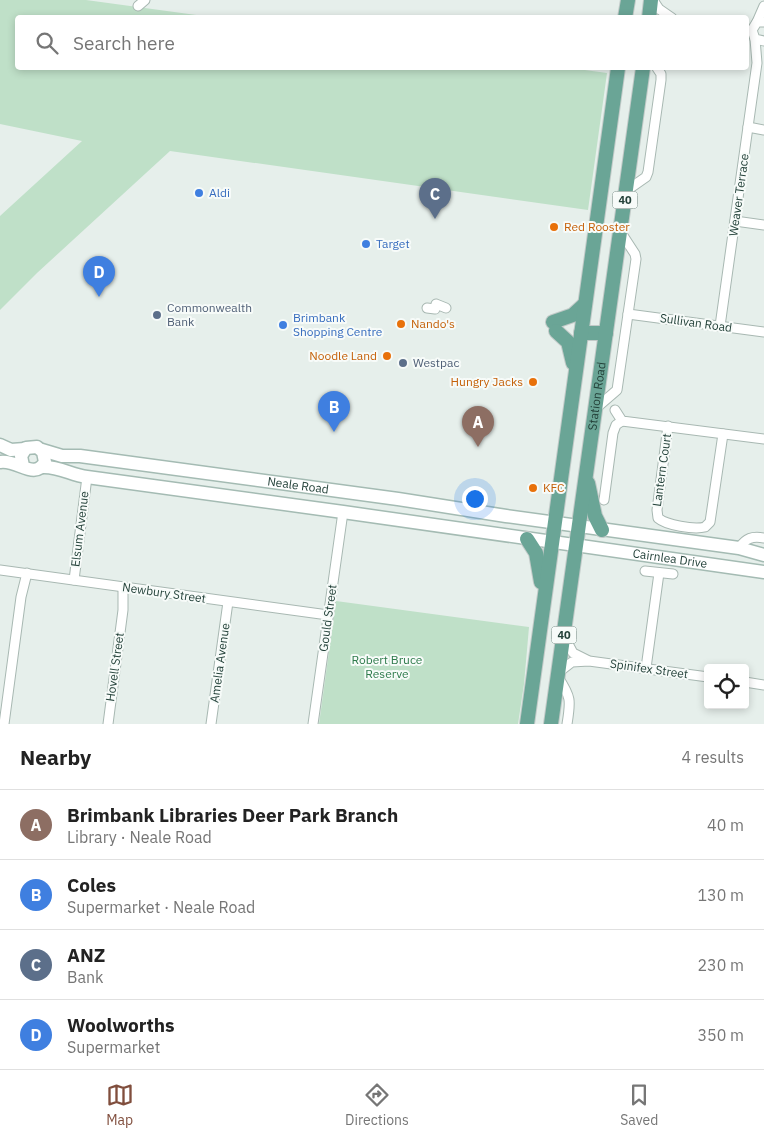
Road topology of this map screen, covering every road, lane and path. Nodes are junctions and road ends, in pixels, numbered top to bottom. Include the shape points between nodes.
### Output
1 (628, 0) edge
2 (652, 0) edge
3 (764, 6) edge
4 (626, 15) edge
5 (650, 15) edge
6 (668, 15) edge
7 (755, 23) edge
8 (755, 37) edge
9 (764, 45) edge
10 (757, 63) junction
11 (618, 70) edge
12 (643, 70) edge
13 (658, 70) edge
14 (748, 127) junction
15 (764, 130) edge
16 (626, 191) junction
17 (735, 221) junction
18 (764, 225) edge
19 (620, 231) junction
20 (585, 304) junction
21 (427, 308) dead end
22 (446, 308) dead end
23 (628, 314) junction
24 (720, 326) junction
25 (581, 330) junction
26 (764, 332) edge
27 (606, 333) junction
28 (575, 374) junction
29 (596, 409) junction
30 (615, 410) dead end
31 (622, 421) junction
32 (668, 426) junction
33 (723, 434) junction
34 (764, 439) edge
35 (0, 445) edge
36 (25, 450) junction
37 (42, 450) junction
38 (0, 462) edge
39 (23, 466) junction
40 (42, 467) junction
41 (587, 468) junction
42 (87, 477) junction
43 (237, 477) junction
44 (234, 497) junction
45 (398, 499) junction
46 (604, 500) dead end
47 (343, 512) junction
48 (396, 519) junction
49 (555, 522) junction
50 (578, 526) junction
51 (602, 530) junction
52 (764, 538) edge
53 (527, 539) junction
54 (552, 542) junction
55 (576, 546) junction
56 (739, 548) junction
57 (764, 555) edge
58 (0, 570) edge
59 (645, 571) dead end
60 (764, 572) edge
61 (25, 573) junction
62 (659, 573) junction
63 (673, 574) dead end
64 (74, 580) junction
65 (126, 588) junction
66 (228, 602) junction
67 (543, 608) junction
68 (328, 615) junction
69 (564, 636) junction
70 (589, 660) junction
71 (646, 668) junction
72 (558, 674) junction
73 (704, 676) edge
74 (749, 683) edge
75 (764, 685) edge
76 (4, 689) edge
77 (4, 724) edge
78 (108, 724) edge
79 (211, 724) edge
80 (313, 724) edge
81 (527, 724) edge
82 (552, 724) edge
83 (567, 724) edge

1 - 4 main road
2 - 5 main road
2 - 6 street
3 - 7 street, Weaver Terrace
7 - 8 street, Weaver Terrace via 752,30
8 - 10 street, Weaver Terrace
9 - 10 street, Weaver Terrace
10 - 14 street, Weaver Terrace
11 - 20 main road, Station Road / 40
12 - 16 main road, Station Road / 40
13 - 16 street via 661,80 648,172
14 - 15 street
14 - 17 street, Weaver Terrace
16 - 19 main road, Station Road / 40
17 - 18 street
17 - 24 street, Weaver Terrace
19 - 23 street via 636,259
19 - 27 main road, Station Road / 40
20 - 25 main road, Station Road / 40
20 - 28 main road via 554,326 568,342
21 - 22 street via 434,309 436,304
23 - 24 street, Sullivan Road
23 - 29 street via 617,390
24 - 26 street, Sullivan Road
25 - 27 main road
25 - 28 main road, Station Road / 40
27 - 29 main road, Station Road / 40
28 - 49 main road, Station Road / 40
29 - 41 main road, Station Road / 40
30 - 31 street
31 - 32 street
31 - 46 street via 613,432
32 - 33 street
32 - 33 street, Lantern Court via 657,510 658,518 668,524 697,528 710,522
33 - 34 street
35 - 36 street via 15,451
36 - 37 street via 34,446
36 - 39 street via 21,458
37 - 40 street via 45,458
37 - 43 street, Neale Road via 62,456
38 - 39 street
39 - 40 street via 33,470
40 - 42 street, Neale Road
41 - 50 main road, Station Road / 40
41 - 51 main road via 592,504
42 - 44 street, Neale Road
42 - 64 street, Elsum Avenue
43 - 44 street
43 - 45 street, Neale Road
44 - 47 street, Neale Road
45 - 48 street
45 - 49 street, Neale Road
47 - 48 street, Neale Road
47 - 68 street, Gould Street
48 - 53 street, Neale Road
49 - 50 street, Neale Road
49 - 54 main road, Station Road / 40
50 - 51 street, Cairnlea Drive
50 - 55 main road, Station Road / 40
51 - 56 street, Cairnlea Drive
52 - 56 street via 751,537
53 - 54 street, Neale Road
53 - 67 main road via 538,559
54 - 55 street, Cairnlea Drive
54 - 67 main road, Station Road / 40
55 - 60 street, Cairnlea Drive
55 - 69 main road, Station Road / 40
56 - 57 street, Cairnlea Drive
58 - 61 street, Newbury Street
59 - 62 street
61 - 64 street, Newbury Street
61 - 76 street
62 - 63 street
62 - 71 street
64 - 65 street, Newbury Street
65 - 66 street, Newbury Street
65 - 78 street, Hovell Street
66 - 68 street, Newbury Street
66 - 79 street, Amelia Avenue
67 - 81 main road, Station Road / 40
68 - 80 street, Gould Street
69 - 70 street, Spinifex Street via 573,653
69 - 72 main road, Station Road / 40
70 - 71 street, Spinifex Street
70 - 72 street, Spinifex Street via 572,662
71 - 73 street, Spinifex Street
72 - 82 main road, Station Road / 40
72 - 83 street via 569,694
74 - 75 street
76 - 77 street

